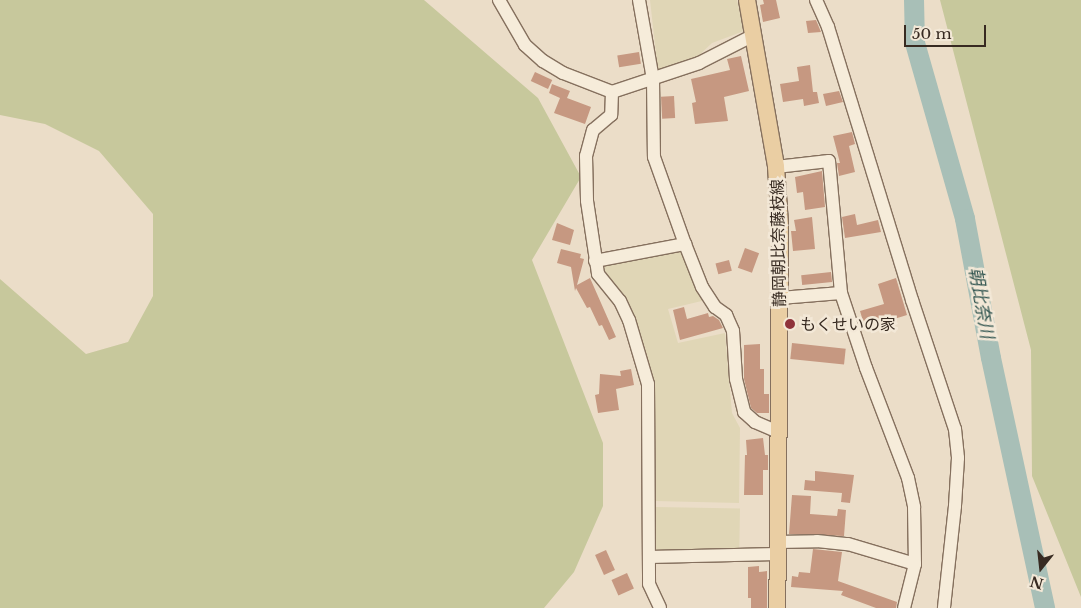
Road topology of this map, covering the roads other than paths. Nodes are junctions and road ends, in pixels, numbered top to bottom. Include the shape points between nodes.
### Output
1 (499, 0) edge
2 (639, 0) edge
3 (747, 0) edge
4 (816, 0) edge
5 (754, 35) junction
6 (653, 79) junction
7 (612, 92) junction
8 (776, 167) junction
9 (684, 244) junction
10 (595, 261) junction
11 (841, 292) junction
12 (780, 298) junction
13 (779, 432) junction
14 (778, 548) junction
15 (649, 556) junction
16 (915, 564) junction
17 (660, 608) edge
18 (777, 608) edge
19 (904, 608) edge
20 (944, 608) edge

1 - 7 street via 525,45 536,55 562,73
2 - 6 street
3 - 5 main road, 静岡朝比奈藤枝線
4 - 20 street via 828,26 955,428 958,458 956,496
5 - 6 street via 699,63
5 - 8 main road, 静岡朝比奈藤枝線
6 - 7 street
6 - 9 street via 654,157
7 - 10 street via 611,115 593,130 586,156 587,201
8 - 11 street via 829,161
8 - 12 main road, 静岡朝比奈藤枝線
9 - 10 street
9 - 13 street via 702,287 726,315 733,331 736,379 744,412 755,422
10 - 15 street via 598,274 620,301 629,320 648,384
11 - 12 street
11 - 16 street via 908,478 914,507
12 - 13 main road, 静岡朝比奈藤枝線
13 - 14 main road, 静岡朝比奈藤枝線
14 - 15 street
14 - 16 street via 817,541 848,544
14 - 18 main road, 静岡朝比奈藤枝線
15 - 17 street via 649,584
16 - 19 street

